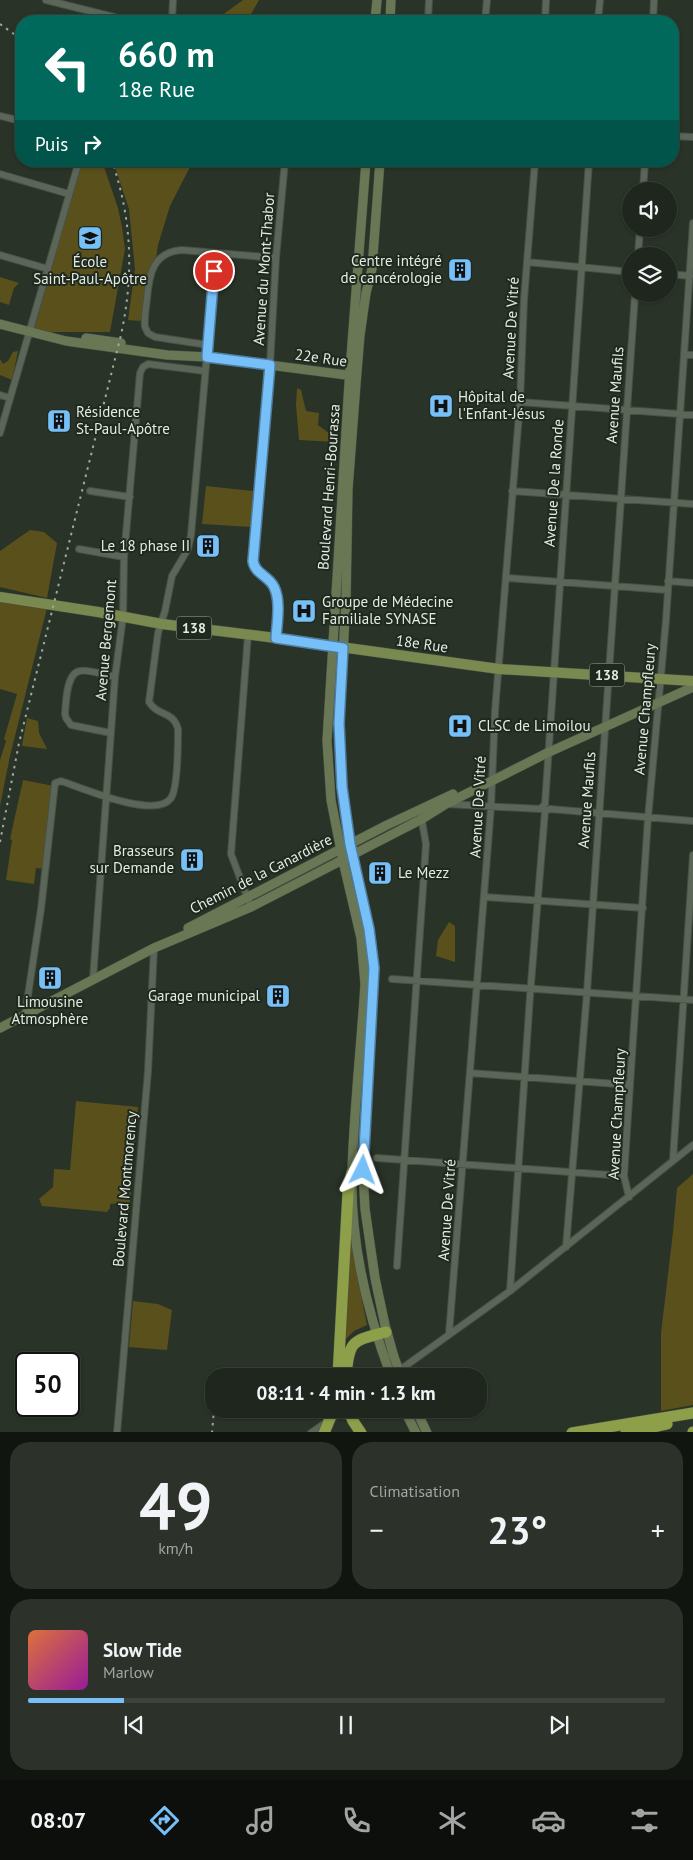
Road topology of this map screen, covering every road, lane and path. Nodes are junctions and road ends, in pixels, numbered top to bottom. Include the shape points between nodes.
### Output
1 (46, 0) edge
2 (173, 0) edge
3 (377, 0) edge
4 (392, 0) edge
5 (429, 0) edge
6 (487, 0) edge
7 (546, 0) edge
8 (600, 0) edge
9 (654, 0) edge
10 (106, 15) edge
11 (172, 15) edge
12 (376, 15) edge
13 (391, 15) edge
14 (428, 15) edge
15 (486, 15) edge
16 (545, 15) edge
17 (599, 15) edge
18 (653, 15) edge
19 (0, 116) edge
20 (15, 120) edge
21 (679, 136) edge
22 (693, 137) edge
23 (77, 167) edge
24 (284, 167) edge
25 (366, 167) edge
26 (380, 167) edge
27 (535, 167) edge
28 (589, 167) edge
29 (645, 167) edge
30 (0, 174) edge
31 (644, 182) edge
32 (69, 194) junction
33 (693, 223) edge
34 (216, 253) junction
35 (0, 255) edge
36 (692, 256) edge
37 (276, 258) junction
38 (527, 262) junction
39 (582, 267) junction
40 (48, 269) junction
41 (622, 271) edge
42 (677, 275) edge
43 (690, 276) junction
44 (634, 302) edge
45 (690, 304) edge
46 (0, 324) edge
47 (30, 332) junction
48 (208, 345) junction
49 (684, 355) junction
50 (693, 356) edge
51 (207, 357) junction
52 (270, 365) junction
53 (205, 371) junction
54 (353, 376) junction
55 (0, 395) edge
56 (10, 398) junction
57 (520, 402) junction
58 (572, 405) junction
59 (626, 408) junction
60 (679, 414) junction
61 (693, 414) edge
62 (0, 433) edge
63 (90, 491) dead end
64 (512, 491) junction
65 (565, 494) junction
66 (130, 497) junction
67 (621, 499) junction
68 (673, 502) junction
69 (693, 504) edge
70 (79, 549) dead end
71 (124, 557) junction
72 (507, 578) junction
73 (668, 581) junction
74 (693, 582) edge
75 (559, 583) junction
76 (615, 586) junction
77 (667, 590) junction
78 (0, 597) edge
79 (123, 617) junction
80 (162, 624) junction
81 (248, 635) junction
82 (276, 638) junction
83 (338, 647) junction
84 (499, 669) junction
85 (553, 672) junction
86 (608, 675) junction
87 (115, 677) junction
88 (661, 678) junction
89 (693, 681) edge
90 (693, 687) edge
91 (659, 702) junction
92 (605, 727) junction
93 (111, 733) junction
94 (547, 753) junction
95 (492, 781) junction
96 (106, 796) junction
97 (446, 804) junction
98 (491, 807) junction
99 (544, 809) junction
100 (418, 810) junction
101 (599, 814) junction
102 (648, 818) junction
103 (422, 819) junction
104 (693, 821) edge
105 (350, 844) junction
106 (340, 849) junction
107 (353, 855) junction
108 (693, 855) edge
109 (343, 861) junction
110 (485, 897) junction
111 (246, 898) junction
112 (538, 901) junction
113 (593, 904) junction
114 (251, 908) junction
115 (643, 908) junction
116 (154, 948) junction
117 (93, 979) junction
118 (392, 979) dead end
119 (418, 980) junction
120 (476, 984) junction
121 (531, 988) junction
122 (587, 992) junction
123 (637, 995) junction
124 (684, 999) junction
125 (693, 1000) edge
126 (25, 1015) junction
127 (0, 1028) edge
128 (470, 1073) junction
129 (524, 1076) junction
130 (579, 1081) junction
131 (630, 1085) junction
132 (693, 1145) edge
133 (377, 1158) dead end
134 (405, 1159) junction
135 (673, 1160) junction
136 (463, 1165) junction
137 (519, 1168) junction
138 (352, 1172) junction
139 (571, 1172) junction
140 (624, 1176) junction
141 (629, 1197) junction
142 (566, 1247) junction
143 (397, 1266) dead end
144 (510, 1291) junction
145 (380, 1329) junction
146 (449, 1334) junction
147 (342, 1358) junction
148 (340, 1368) edge
149 (344, 1368) edge
150 (388, 1368) edge
151 (398, 1368) edge
152 (402, 1368) edge
153 (693, 1413) edge
154 (330, 1418) edge
155 (333, 1418) edge
156 (352, 1418) edge
157 (409, 1418) edge
158 (421, 1418) edge
159 (693, 1418) edge
160 (117, 1432) edge
161 (311, 1432) edge
162 (324, 1432) edge
163 (361, 1432) edge
164 (416, 1432) edge
165 (428, 1432) edge
166 (572, 1432) edge
167 (626, 1432) edge

1 - 10 street
2 - 11 street
3 - 12 main road
4 - 13 main road
5 - 14 street
6 - 15 street
7 - 16 street
8 - 17 street
9 - 18 street
19 - 20 street
21 - 22 street
23 - 32 street
24 - 37 street, Avenue du Mont-Thabor
25 - 54 main road, Boulevard Henri-Bourassa
26 - 54 main road, Boulevard Henri-Bourassa via 372,269
27 - 38 street, Avenue De Vitré
28 - 39 street, Avenue De la Ronde
29 - 31 street
30 - 32 street
32 - 40 street
33 - 36 street, Avenue Champfleury
34 - 37 street
34 - 48 street
34 - 48 street via 174,250 158,260 149,277 145,327 148,333 155,337
35 - 40 street
36 - 43 street, Avenue Champfleury
37 - 52 street, Avenue du Mont-Thabor
38 - 39 street
38 - 57 street, Avenue De Vitré
39 - 41 street
39 - 58 street, Avenue De la Ronde
40 - 47 street
42 - 43 street
43 - 45 street, Avenue Champfleury
44 - 59 street, Avenue Maufils
45 - 49 street, Avenue Champfleury
46 - 47 main road, 22e Rue
47 - 51 main road, 22e Rue via 98,346
47 - 56 street
48 - 51 street
49 - 50 street
49 - 60 street, Avenue Champfleury
51 - 52 main road, 22e Rue
51 - 53 street
52 - 54 main road, 22e Rue
52 - 82 street, Avenue du Mont-Thabor via 253,561 256,571 270,582 278,597
53 - 66 street, Avenue Bergemont via 148,364 143,367
53 - 80 street via 191,535 188,549 172,576
54 - 83 main road, Boulevard Henri-Bourassa
55 - 56 street
56 - 62 street
57 - 58 street
57 - 64 street, Avenue De Vitré
58 - 59 street
58 - 65 street, Avenue De la Ronde
59 - 60 street
59 - 67 street, Avenue Maufils
60 - 61 street
60 - 68 street, Avenue Champfleury
63 - 66 street
64 - 65 street
64 - 72 street, Avenue De Vitré
65 - 67 street
65 - 75 street, Avenue De la Ronde
66 - 71 street, Avenue Bergemont
67 - 68 street
67 - 76 street, Avenue Maufils
68 - 69 street
68 - 73 street, Avenue Champfleury
70 - 71 street
71 - 79 street, Avenue Bergemont
72 - 75 street
72 - 84 street, Avenue De Vitré
73 - 74 street
73 - 77 street, Avenue Champfleury
75 - 76 street
75 - 85 street, Avenue De la Ronde
76 - 77 street
76 - 86 street, Avenue Maufils
77 - 88 street, Avenue Champfleury
78 - 79 main road, 18e Rue / 138
79 - 80 main road, 18e Rue / 138
79 - 87 street, Avenue Bergemont
80 - 81 main road, 18e Rue / 138
80 - 96 street via 149,702 152,708 169,715 177,723 175,790 167,802 160,805 125,803
81 - 82 main road, 18e Rue / 138
81 - 111 street via 231,854
82 - 83 main road, 18e Rue / 138
83 - 84 main road, 18e Rue / 138
83 - 105 main road, Boulevard Henri-Bourassa via 340,759
83 - 106 main road, Boulevard Henri-Bourassa via 327,724 327,758
84 - 85 main road, 18e Rue / 138
84 - 95 street, Avenue De Vitré
85 - 86 main road, 18e Rue / 138
85 - 94 street, Avenue De la Ronde
86 - 88 main road, 18e Rue / 138
86 - 92 street, Avenue Maufils
87 - 93 street, Avenue Bergemont
87 - 93 street via 80,671 73,674 65,714 71,725
88 - 89 main road, 18e Rue / 138
88 - 91 street, Avenue Champfleury
90 - 91 main road, Chemin de la Canardière
91 - 92 main road, Chemin de la Canardière
91 - 102 street, Avenue Champfleury
92 - 94 main road, Chemin de la Canardière
92 - 101 street, Avenue Maufils
93 - 96 street, Avenue Bergemont
94 - 95 main road, Chemin de la Canardière
94 - 99 street, Avenue De la Ronde
95 - 97 main road, Chemin de la Canardière
95 - 98 street, Avenue De Vitré
95 - 100 main road, Chemin de la Canardière via 483,780
96 - 117 street, Avenue Bergemont
96 - 126 street via 61,781 55,783
97 - 98 street
97 - 103 main road, Chemin de la Canardière
98 - 99 street
98 - 110 street, Avenue De Vitré
99 - 101 street
99 - 112 street, Avenue De la Ronde
100 - 103 street
100 - 105 main road, Chemin de la Canardière
101 - 102 street
101 - 113 street, Avenue Maufils
102 - 104 street
102 - 115 street, Avenue Champfleury
103 - 107 main road, Chemin de la Canardière
103 - 119 street via 426,844
105 - 106 main road, Chemin de la Canardière
105 - 107 main road, Boulevard Henri-Bourassa
106 - 109 main road, Boulevard Henri-Bourassa
106 - 111 main road, Chemin de la Canardière
107 - 109 main road, Chemin de la Canardière
107 - 145 main road, Boulevard Henri-Bourassa via 374,962 363,1179
108 - 124 street
109 - 114 main road, Chemin de la Canardière
109 - 138 main road, Boulevard Henri-Bourassa via 361,938 365,984
110 - 112 street
110 - 120 street, Avenue De Vitré
111 - 114 street
111 - 116 main road, Chemin de la Canardière
112 - 113 street
112 - 121 street, Avenue De la Ronde
113 - 115 street
113 - 122 street, Avenue Maufils
114 - 116 main road, Chemin de la Canardière
115 - 123 street, Avenue Champfleury
116 - 117 main road, Chemin de la Canardière
116 - 160 street, Boulevard Montmorency via 148,1071
117 - 126 main road, Chemin de la Canardière
118 - 119 street
119 - 120 street
119 - 134 street
120 - 121 street
120 - 128 street, Avenue De Vitré
121 - 122 street
121 - 129 street, Avenue De la Ronde
122 - 123 street
122 - 130 street, Avenue Maufils
123 - 124 street
123 - 131 street, Avenue Champfleury
124 - 125 street
124 - 135 street
126 - 127 main road, Chemin de la Canardière
128 - 129 street
128 - 136 street, Avenue De Vitré
129 - 130 street
129 - 137 street, Avenue De la Ronde
130 - 131 street
130 - 139 street, Avenue Maufils
131 - 140 street, Avenue Champfleury
132 - 135 street
133 - 134 street
134 - 136 street
134 - 143 street
135 - 141 street
136 - 137 street
136 - 146 street, Avenue De Vitré
137 - 139 street
137 - 144 street, Avenue De la Ronde
138 - 145 main road, Boulevard Henri-Bourassa via 357,1248
138 - 147 highway via 348,1192
139 - 140 street
139 - 142 street, Avenue Maufils
140 - 141 street, Avenue Champfleury
141 - 142 street
142 - 144 street
144 - 146 street
145 - 147 highway via 352,1336 344,1344
145 - 150 main road, Boulevard Henri-Bourassa
145 - 151 main road, Boulevard Henri-Bourassa, bridge
146 - 152 street
147 - 148 highway
147 - 149 highway
153 - 166 highway
154 - 162 highway, bridge
155 - 161 street
156 - 163 highway
157 - 164 main road
158 - 165 main road
159 - 167 highway

